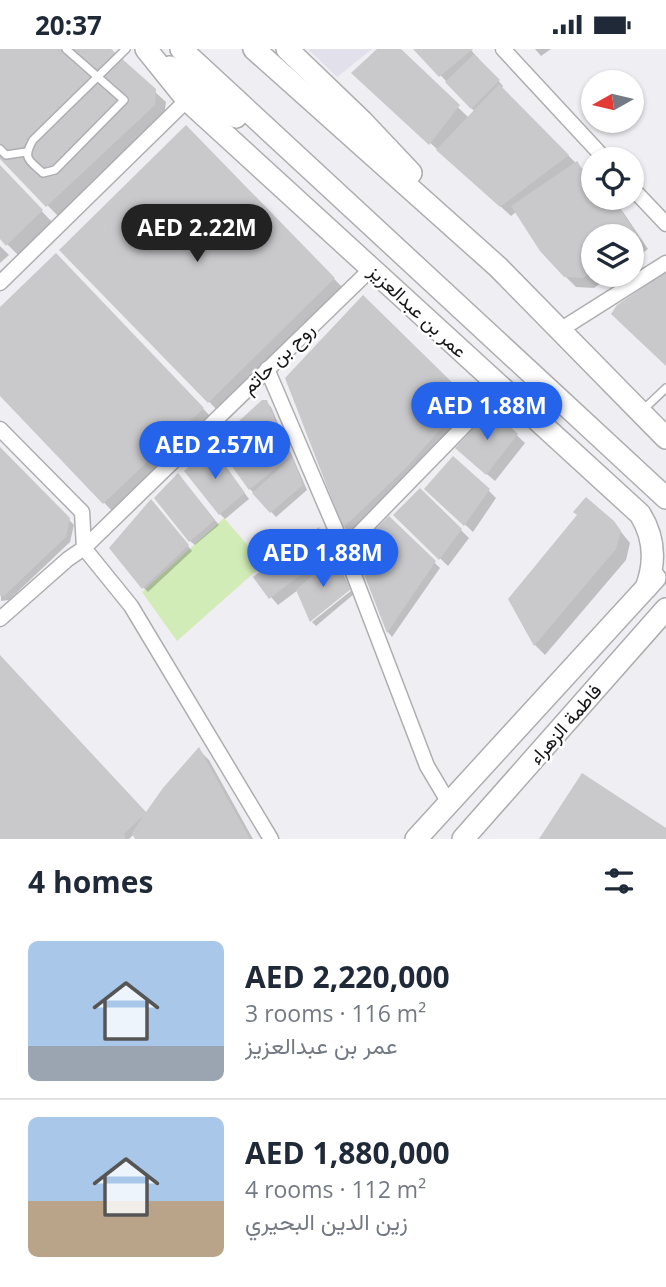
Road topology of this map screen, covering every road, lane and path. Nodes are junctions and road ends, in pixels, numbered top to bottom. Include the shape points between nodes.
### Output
1 (66, 49) edge
2 (126, 49) edge
3 (146, 49) edge
4 (181, 49) edge
5 (254, 49) edge
6 (287, 49) edge
7 (503, 49) edge
8 (96, 77) junction
9 (187, 100) junction
10 (594, 147) edge
11 (0, 149) edge
12 (26, 152) junction
13 (295, 153) junction
14 (644, 201) edge
15 (666, 224) edge
16 (666, 263) edge
17 (498, 267) junction
18 (372, 268) junction
19 (0, 283) edge
20 (560, 330) junction
21 (267, 369) junction
22 (502, 387) junction
23 (666, 388) edge
24 (622, 393) junction
25 (646, 407) junction
26 (666, 419) edge
27 (0, 429) edge
28 (666, 437) edge
29 (666, 498) edge
30 (84, 548) junction
31 (344, 549) junction
32 (666, 566) edge
33 (646, 588) junction
34 (666, 609) edge
35 (0, 619) edge
36 (449, 803) junction
37 (271, 839) edge
38 (416, 839) edge
39 (463, 839) edge

1 - 8 lane
2 - 8 lane
3 - 9 main road, عمر بن عبدالعزيز
3 - 13 main road, عمر بن عبدالعزيز via 249,129
4 - 13 main road, عمر بن عبدالعزيز
5 - 17 main road
6 - 17 main road via 362,121
7 - 10 street
8 - 12 lane
8 - 12 lane via 124,100 55,170 43,173 27,159
9 - 18 main road, عمر بن عبدالعزيز
9 - 19 street
11 - 12 lane via 6,155
13 - 29 main road, عمر بن عبدالعزيز
14 - 15 street
16 - 20 street
17 - 20 main road
18 - 21 street, روح بن حاتم
18 - 22 main road, عمر بن عبدالعزيز
20 - 24 main road
21 - 30 street, روح بن حاتم
21 - 31 street
22 - 31 street
22 - 33 main road, عمر بن عبدالعزيز via 640,514 653,550
23 - 25 lane
24 - 25 main road
24 - 28 main road
25 - 26 main road
27 - 30 street via 82,512
30 - 35 street, روح بن حاتم
30 - 37 street via 131,605
31 - 36 street via 427,766
32 - 33 main road
33 - 36 main road
34 - 39 main road, فاطمة الزهراء
36 - 38 main road

